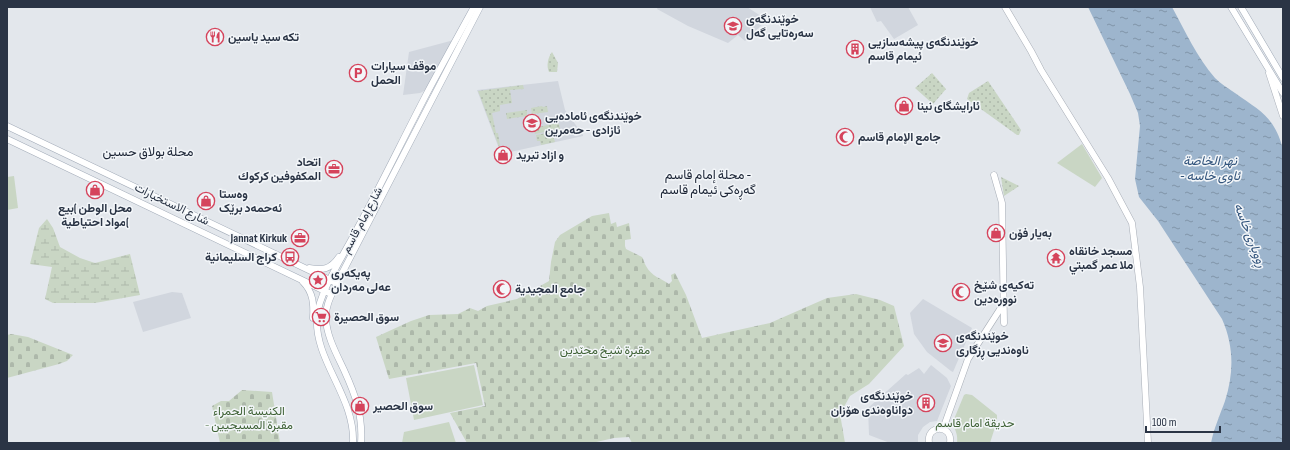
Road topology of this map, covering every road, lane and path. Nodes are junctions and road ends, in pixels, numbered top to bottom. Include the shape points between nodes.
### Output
1 (474, 7) edge
2 (480, 7) edge
3 (1005, 7) edge
4 (1231, 7) edge
5 (1241, 7) edge
6 (1267, 67) junction
7 (1283, 78) edge
8 (1283, 93) edge
9 (434, 94) junction
10 (426, 95) junction
11 (1283, 116) edge
12 (7, 126) edge
13 (7, 139) edge
14 (108, 173) junction
15 (994, 175) dead end
16 (102, 184) junction
17 (351, 242) junction
18 (300, 266) junction
19 (301, 279) junction
20 (330, 280) junction
21 (337, 284) junction
22 (325, 291) junction
23 (332, 294) junction
24 (1004, 303) junction
25 (1004, 323) dead end
26 (318, 330) junction
27 (355, 397) junction
28 (345, 401) junction
29 (943, 429) junction
30 (353, 443) edge
31 (362, 443) edge
32 (929, 443) edge
33 (950, 443) edge
34 (1148, 443) edge

1 - 10 main road, شارع إمام قاسم
2 - 9 main road, شارع إمام قاسم
3 - 34 main road via 1040,70 1108,178 1132,223 1140,286
4 - 6 main road
5 - 7 main road
6 - 8 main road
6 - 11 main road
9 - 10 main road
9 - 21 main road, شارع إمام قاسم
10 - 17 main road, شارع إمام قاسم
12 - 14 main road, شارع الاستخبارات
13 - 16 main road, شارع الاستخبارات
14 - 16 main road
14 - 18 main road, شارع الاستخبارات
15 - 24 main road via 1002,203
16 - 19 main road, شارع الاستخبارات
17 - 18 main road via 329,267 317,269
17 - 20 main road, شارع إمام قاسم
18 - 20 main road, شارع الاستخبارات
19 - 22 main road, شارع الاستخبارات
19 - 26 main road via 312,295 314,322
20 - 21 main road, شارع الاستخبارات
20 - 22 main road, شارع إمام قاسم
21 - 23 main road, شارع إمام قاسم
22 - 23 main road, شارع الاستخبارات
22 - 26 main road, شارع إمام قاسم via 318,310
23 - 27 main road, شارع إمام قاسم via 326,312 327,325
24 - 25 main road
24 - 29 main road via 968,359
26 - 28 main road, شارع إمام قاسم via 325,357
27 - 28 main road
27 - 31 main road, شارع إمام قاسم via 360,412
28 - 30 main road, شارع إمام قاسم via 352,421
29 - 32 main road via 932,432
29 - 33 main road via 950,435

